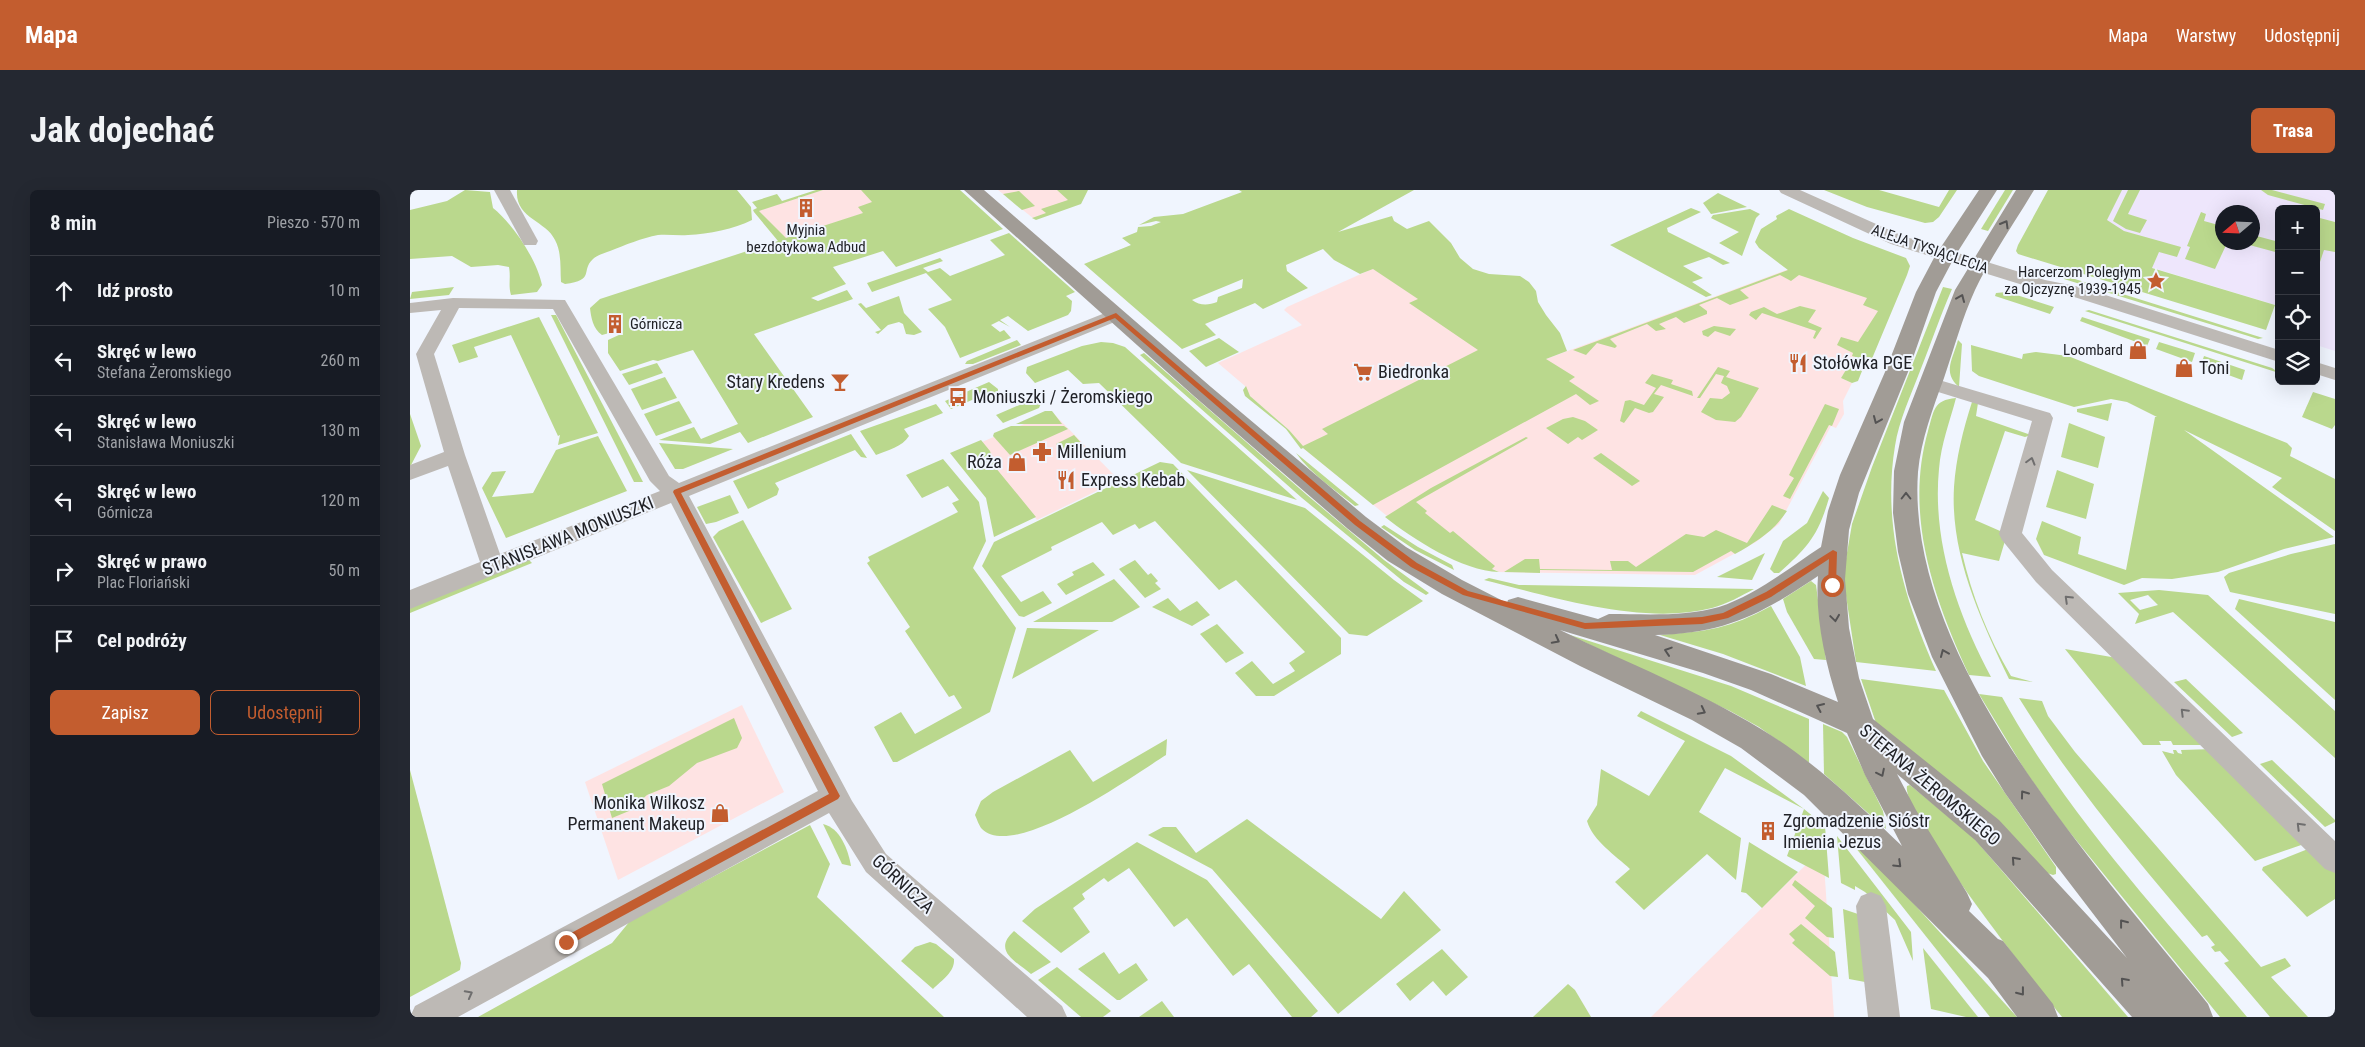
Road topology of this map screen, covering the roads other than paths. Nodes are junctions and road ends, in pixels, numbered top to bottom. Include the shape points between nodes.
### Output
1 (502, 190) edge
2 (973, 190) edge
3 (1787, 190) edge
4 (1988, 190) edge
5 (2025, 190) edge
6 (530, 241) dead end
7 (1949, 251) junction
8 (1982, 262) junction
9 (453, 303) junction
10 (410, 308) edge
11 (1116, 315) junction
12 (2275, 355) edge
13 (2320, 369) edge
14 (2335, 374) edge
15 (1929, 383) junction
16 (455, 455) junction
17 (410, 473) edge
18 (676, 492) junction
19 (1833, 552) junction
20 (493, 566) junction
21 (1466, 593) junction
22 (410, 600) edge
23 (1585, 626) junction
24 (1858, 724) junction
25 (835, 796) junction
26 (2335, 860) edge
27 (1871, 906) dead end
28 (2002, 967) junction
29 (426, 1017) edge
30 (1051, 1017) edge
31 (1884, 1017) edge
32 (2040, 1017) edge
33 (2157, 1017) edge
34 (2195, 1017) edge

1 - 6 street
2 - 11 street, STEFANA ŻEROMSKIEGO
3 - 7 street, ALEJA TYSIĄCLECIA via 1897,240
4 - 7 street
8 -> 5 street
7 - 8 street, ALEJA TYSIĄCLECIA
7 -> 19 street via 1932,280 1847,492
8 - 12 street, ALEJA TYSIĄCLECIA via 2042,285 2074,291
15 -> 8 street via 1962,295
9 - 10 street
9 - 16 street via 425,354
9 - 18 street, GÓRNICZA via 559,304 661,481
11 - 18 street, STANISŁAWA MONIUSZKI
11 - 21 street, STEFANA ŻEROMSKIEGO via 1357,523 1414,565
13 - 14 street
26 -> 15 street via 2044,576 2010,534 2043,418
34 -> 15 street via 2016,783 1980,725 1946,657 1916,575 1906,513 1908,454
16 - 17 street
16 - 20 street
18 - 20 street, STANISŁAWA MONIUSZKI
18 - 25 street, GÓRNICZA
19 - 23 street, STEFANA ŻEROMSKIEGO via 1768,595 1725,615 1678,623
19 -> 24 street via 1837,632
20 - 22 street, STANISŁAWA MONIUSZKI
21 - 23 street, STEFANA ŻEROMSKIEGO
21 -> 28 street, STEFANA ŻEROMSKIEGO via 1590,658 1703,711 1774,754 1815,785
24 -> 23 street, STEFANA ŻEROMSKIEGO via 1753,679
24 -> 28 street via 1915,840 1957,906
33 -> 24 street, STEFANA ŻEROMSKIEGO via 1987,830
29 -> 25 street
25 - 30 street, GÓRNICZA via 876,863
27 - 31 street
28 -> 32 street

